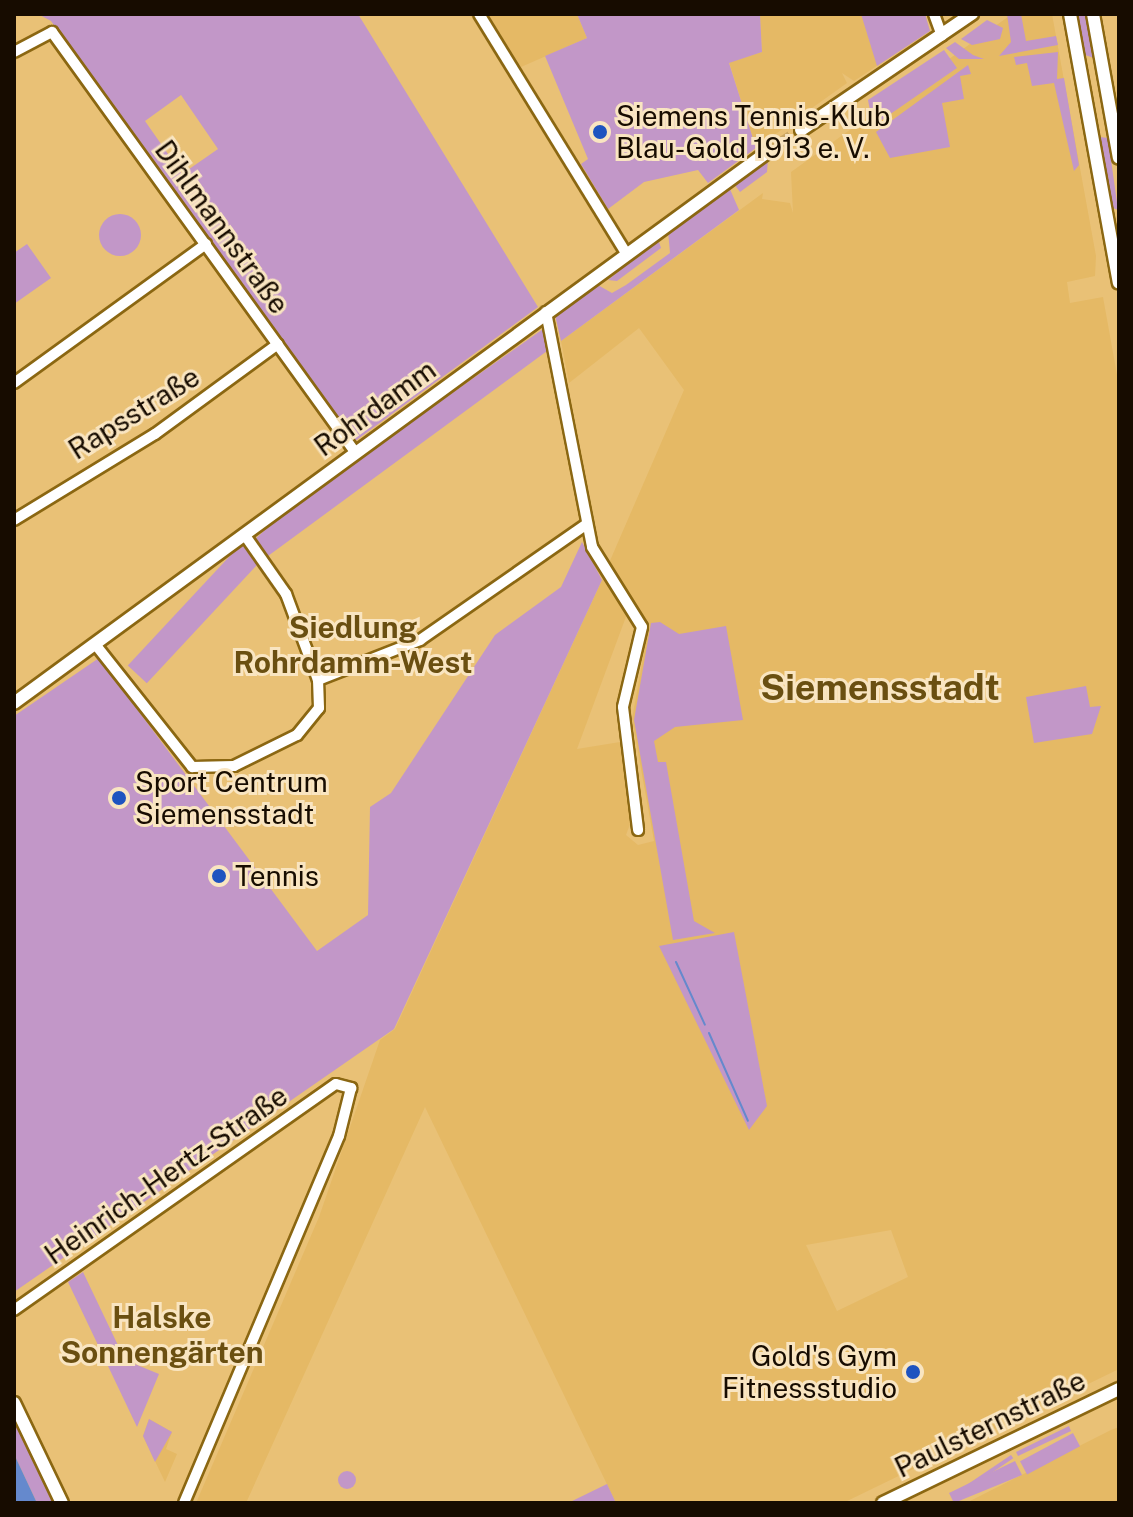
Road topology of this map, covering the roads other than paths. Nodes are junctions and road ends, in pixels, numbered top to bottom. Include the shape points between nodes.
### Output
1 (479, 14) edge
2 (934, 14) edge
3 (972, 14) edge
4 (1070, 14) edge
5 (1093, 14) edge
6 (942, 36) junction
7 (14, 52) edge
8 (801, 130) tunnel mouth
9 (766, 153) tunnel mouth
10 (1119, 158) edge
11 (206, 244) junction
12 (626, 253) junction
13 (1119, 283) edge
14 (546, 312) junction
15 (278, 344) junction
16 (14, 383) edge
17 (355, 452) junction
18 (14, 520) edge
19 (587, 524) junction
20 (244, 534) junction
21 (95, 644) junction
22 (318, 680) junction
23 (14, 703) edge
24 (638, 830) dead end
25 (14, 1310) edge
26 (1119, 1389) edge
27 (14, 1403) edge
28 (62, 1503) edge
29 (184, 1503) edge
30 (883, 1503) edge

1 - 12 street
2 - 6 street
3 - 6 main road
4 - 13 main road
5 - 10 main road
6 - 8 main road
7 - 11 street, Dihlmannstraße via 50,31
9 - 12 main road, Rohrdamm
11 - 15 street, Dihlmannstraße
11 - 16 street
12 - 14 main road, Rohrdamm
14 - 17 main road, Rohrdamm
14 - 19 street
15 - 17 street, Dihlmannstraße
15 - 18 street, Rapsstraße via 155,434
17 - 20 main road, Rohrdamm
19 - 22 street via 420,640
19 - 24 street via 596,555 644,635 623,707
20 - 21 main road, Rohrdamm
20 - 22 street via 286,594
21 - 22 street via 175,753 202,771 234,766 297,735 319,708
21 - 23 main road, Rohrdamm
25 - 29 street, Heinrich-Hertz-Straße via 346,1084 353,1096 339,1136
26 - 30 main road, Paulsternstraße
27 - 28 main road

